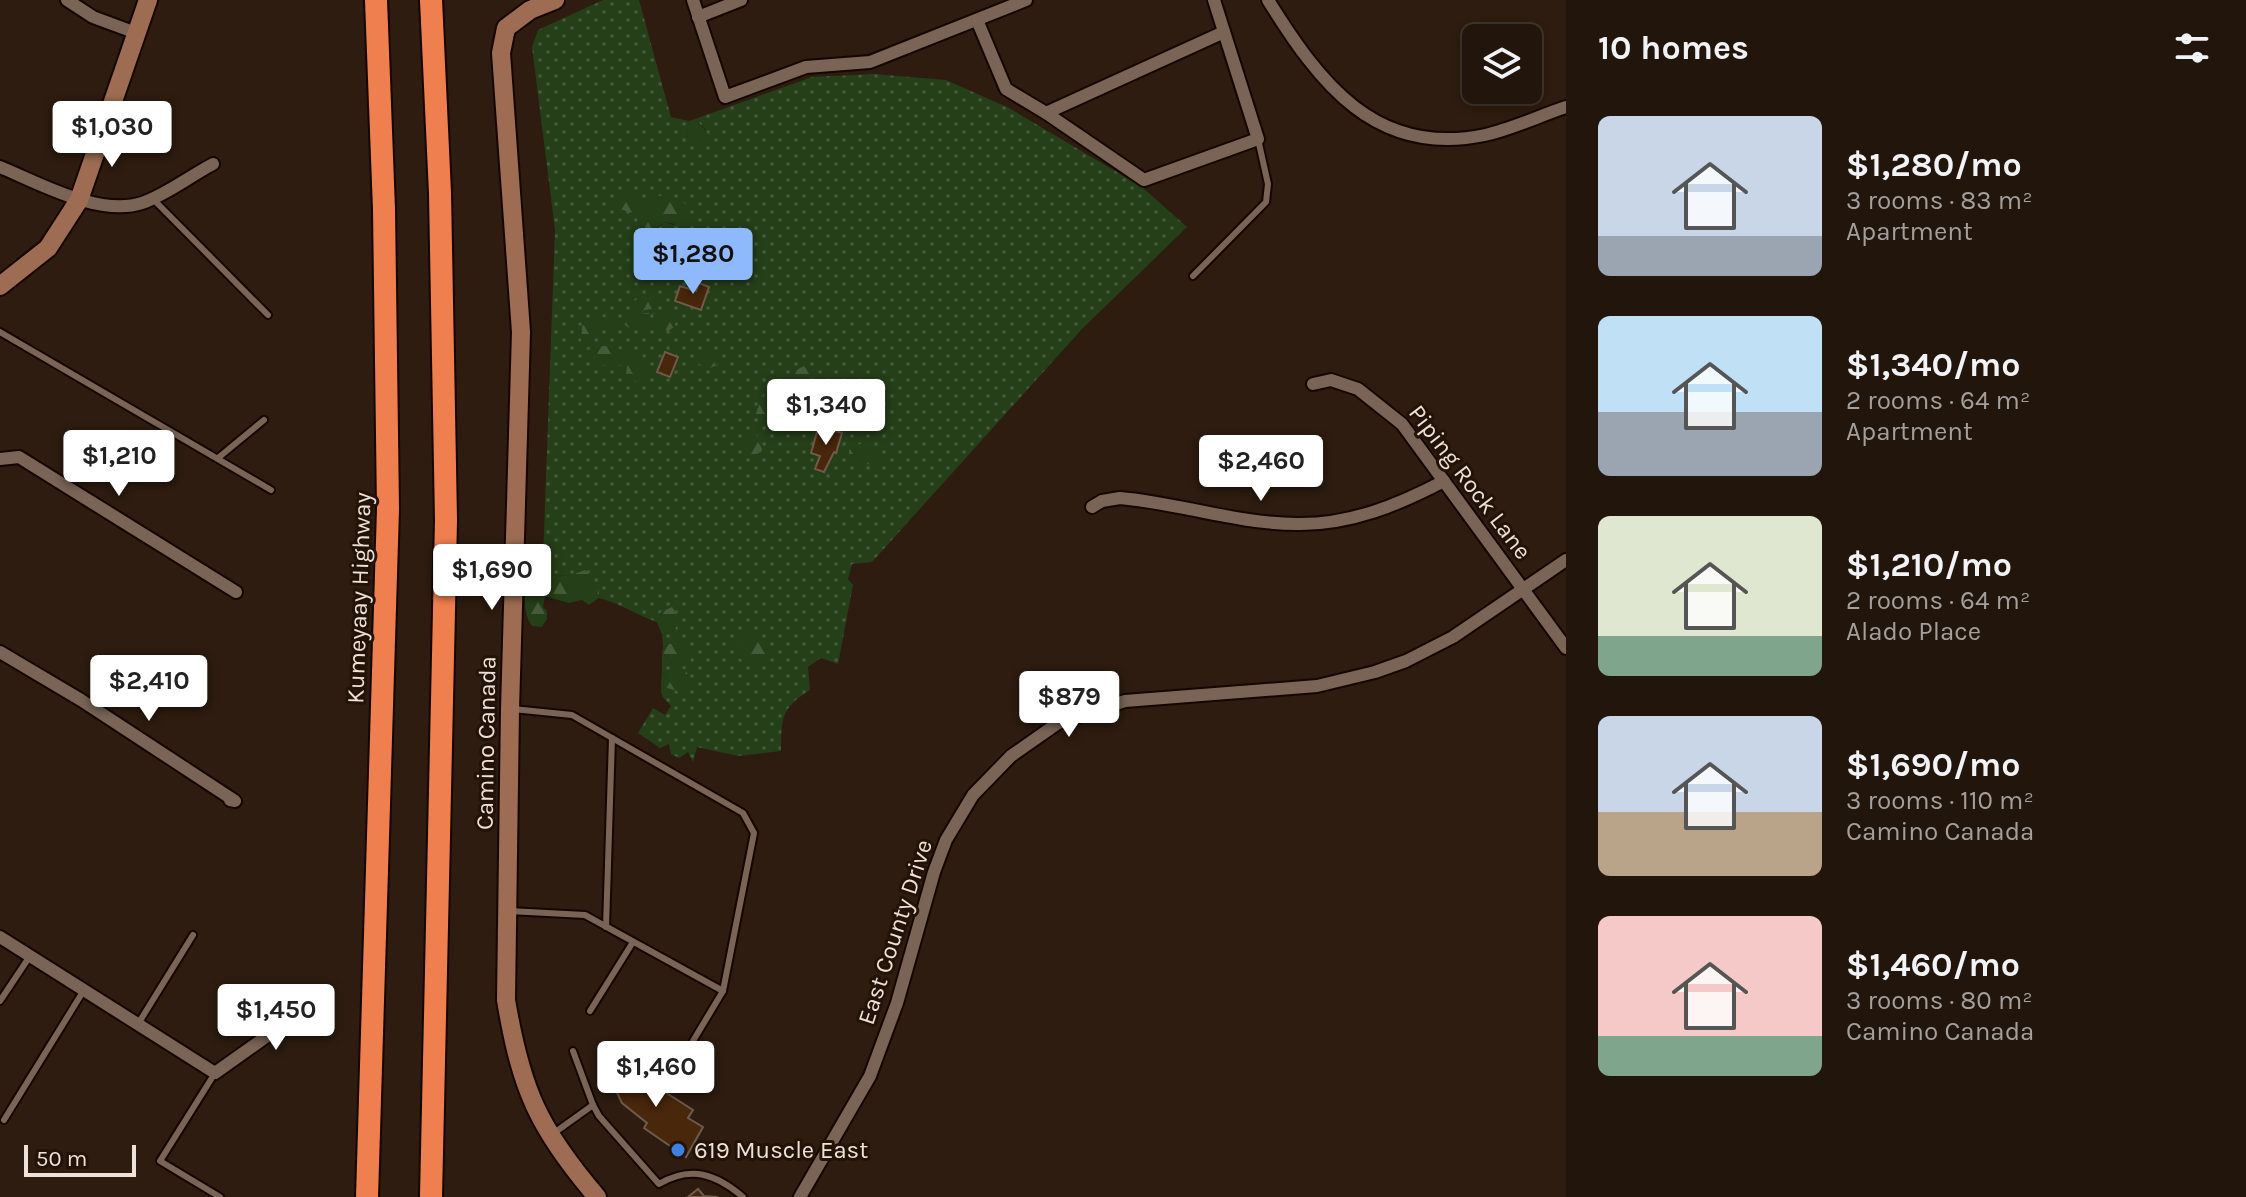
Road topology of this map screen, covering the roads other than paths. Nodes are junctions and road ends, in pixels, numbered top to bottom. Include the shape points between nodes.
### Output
1 (67, 0) edge
2 (148, 0) edge
3 (376, 0) edge
4 (431, 0) edge
5 (555, 0) edge
6 (693, 0) edge
7 (741, 0) edge
8 (1026, 0) edge
9 (1214, 0) edge
10 (1268, 0) edge
11 (698, 17) junction
12 (977, 20) junction
13 (1224, 32) junction
14 (136, 33) junction
15 (1566, 107) edge
16 (1046, 113) junction
17 (1258, 139) junction
18 (213, 164) dead end
19 (0, 167) edge
20 (152, 198) junction
21 (79, 200) junction
22 (1193, 276) dead end
23 (0, 286) edge
24 (268, 315) dead end
25 (0, 332) edge
26 (1313, 384) dead end
27 (264, 420) dead end
28 (218, 458) junction
29 (0, 459) edge
30 (1444, 481) junction
31 (271, 490) dead end
32 (1092, 507) dead end
33 (1566, 560) edge
34 (1524, 590) junction
35 (236, 592) dead end
36 (1566, 648) edge
37 (0, 652) edge
38 (510, 709) junction
39 (612, 738) junction
40 (230, 800) dead end
41 (506, 911) junction
42 (606, 927) junction
43 (193, 935) dead end
44 (0, 937) edge
45 (633, 942) junction
46 (30, 956) junction
47 (84, 990) junction
48 (723, 991) junction
49 (0, 1001) edge
50 (315, 1002) dead end
51 (590, 1011) dead end
52 (138, 1024) junction
53 (573, 1051) dead end
54 (681, 1061) dead end
55 (215, 1073) junction
56 (593, 1105) junction
57 (4, 1120) dead end
58 (549, 1137) junction
59 (368, 1167) junction
60 (220, 1197) edge
61 (360, 1197) edge
62 (367, 1197) edge
63 (431, 1197) edge
64 (597, 1197) edge
65 (743, 1197) edge
66 (800, 1197) edge

1 - 14 street via 93,17
2 - 14 street
3 - 59 highway, Kumeyaay Highway via 388,509
4 - 63 highway via 446,520
5 - 38 street, Camino Canada via 506,28 501,53 521,332
6 - 11 street
7 - 11 street
8 - 12 street
9 - 13 street
10 - 15 street via 1334,92 1362,114 1398,131 1468,138
11 - 12 street via 725,97 806,67 870,62
12 - 16 street via 1006,89
13 - 16 street
13 - 17 street
14 - 21 street
16 - 17 street via 1144,180
17 - 22 lane via 1268,184 1266,202
18 - 20 street
19 - 21 street
20 - 21 street via 114,206
20 - 24 lane
21 - 23 street via 48,248
25 - 28 lane
26 - 30 street, Piping Rock Lane via 1344,383 1373,399 1402,424
27 - 28 lane
28 - 31 lane
29 - 35 street via 19,457
30 - 32 street via 1378,512 1307,524 1120,498
30 - 34 street, Piping Rock Lane
33 - 34 street, East County Drive
34 - 36 street, Piping Rock Lane
34 - 66 street, East County Drive via 1453,637 1375,672 1317,686 1125,701 1058,723 1011,756 973,795 946,840 870,1076
37 - 40 street via 235,801
38 - 39 lane via 572,715
38 - 41 street, Camino Canada
39 - 42 lane
39 - 48 lane via 743,813 754,833
41 - 42 lane via 585,915
41 - 58 street, Camino Canada via 506,1000 513,1045 527,1092
42 - 45 lane
43 - 52 lane
44 - 46 street
45 - 48 lane
45 - 51 lane
46 - 47 street
46 - 49 lane
47 - 52 street
47 - 57 lane
48 - 54 lane
50 - 55 street
52 - 55 street
53 - 56 lane
55 - 60 lane via 160,1161
56 - 58 lane
56 - 65 lane via 659,1184 675,1174 696,1172
58 - 64 street, Camino Canada
59 - 61 highway
59 - 62 highway, Kumeyaay Highway

